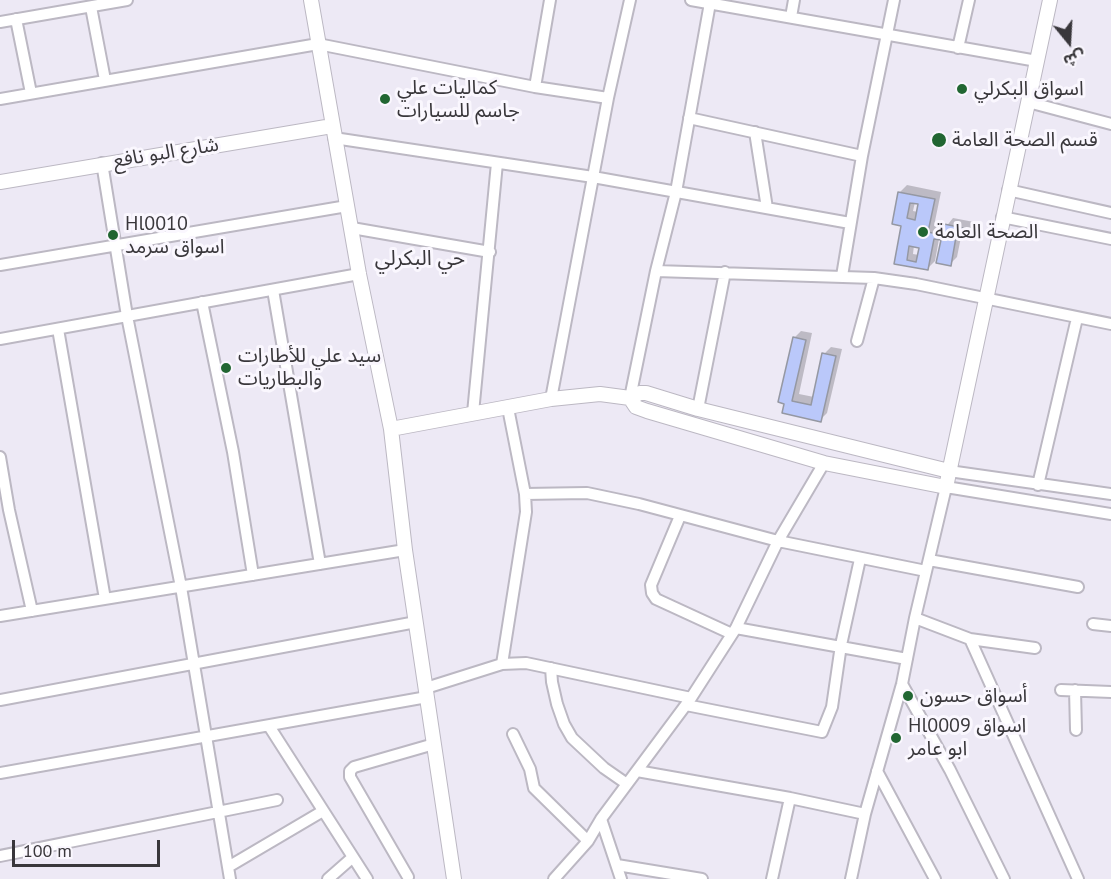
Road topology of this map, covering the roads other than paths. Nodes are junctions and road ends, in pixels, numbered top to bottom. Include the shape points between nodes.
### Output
1 (127, 0) edge
2 (311, 0) edge
3 (550, 0) edge
4 (630, 0) edge
5 (691, 0) edge
6 (794, 0) edge
7 (894, 0) edge
8 (969, 0) edge
9 (1050, 0) edge
10 (710, 3) junction
11 (91, 7) junction
12 (791, 17) junction
13 (16, 19) junction
14 (0, 22) edge
15 (887, 34) junction
16 (318, 44) junction
17 (958, 48) junction
18 (1037, 61) junction
19 (105, 80) junction
20 (535, 87) junction
21 (31, 93) junction
22 (0, 99) edge
23 (608, 99) junction
24 (1028, 102) junction
25 (689, 118) junction
26 (1111, 122) edge
27 (333, 132) junction
28 (755, 132) junction
29 (862, 156) junction
30 (497, 163) junction
31 (102, 164) junction
32 (593, 177) junction
33 (0, 182) edge
34 (1008, 190) junction
35 (676, 192) junction
36 (347, 206) junction
37 (767, 208) junction
38 (1111, 213) edge
39 (1002, 217) junction
40 (850, 222) junction
41 (352, 228) junction
42 (1111, 239) edge
43 (116, 244) junction
44 (490, 252) junction
45 (0, 265) edge
46 (656, 271) junction
47 (725, 272) junction
48 (359, 274) junction
49 (842, 276) junction
50 (874, 278) junction
51 (273, 290) junction
52 (985, 300) junction
53 (202, 303) junction
54 (127, 316) junction
55 (1077, 318) junction
56 (1111, 324) edge
57 (58, 328) junction
58 (0, 339) edge
59 (857, 341) dead end
60 (630, 398) junction
61 (551, 399) junction
62 (508, 408) junction
63 (698, 409) junction
64 (473, 413) junction
65 (391, 429) junction
66 (0, 457) edge
67 (824, 463) junction
68 (949, 471) junction
69 (1038, 485) junction
70 (946, 487) junction
71 (525, 494) junction
72 (1111, 494) edge
73 (1111, 514) edge
74 (680, 516) junction
75 (778, 542) junction
76 (405, 550) junction
77 (860, 559) junction
78 (929, 560) junction
79 (320, 564) junction
80 (926, 571) junction
81 (253, 575) junction
82 (181, 587) junction
83 (1078, 587) dead end
84 (105, 599) junction
85 (32, 611) junction
86 (0, 616) edge
87 (915, 618) junction
88 (417, 622) junction
89 (1094, 624) dead end
90 (1111, 626) edge
91 (734, 631) junction
92 (970, 639) junction
93 (840, 645) junction
94 (1035, 648) dead end
95 (907, 659) junction
96 (194, 663) junction
97 (502, 664) junction
98 (551, 668) junction
99 (902, 684) junction
100 (1061, 690) dead end
101 (1075, 690) junction
102 (426, 692) junction
103 (1111, 692) edge
104 (0, 700) edge
105 (689, 701) junction
106 (269, 726) junction
107 (1076, 730) dead end
108 (513, 734) dead end
109 (206, 737) junction
110 (434, 744) junction
111 (637, 771) junction
112 (877, 771) junction
113 (0, 773) edge
114 (627, 784) junction
115 (790, 798) junction
116 (277, 800) dead end
117 (323, 811) junction
118 (218, 814) junction
119 (865, 814) junction
120 (601, 819) junction
121 (588, 841) junction
122 (0, 856) edge
123 (353, 857) junction
124 (617, 865) junction
125 (228, 867) junction
126 (408, 877) dead end
127 (230, 879) edge
128 (328, 879) edge
129 (367, 879) edge
130 (454, 879) edge
131 (554, 879) edge
132 (621, 879) edge
133 (700, 879) edge
134 (772, 879) edge
135 (851, 879) edge
136 (935, 879) edge
137 (1004, 879) edge
138 (1078, 879) edge

1 - 11 street
2 - 16 street
3 - 20 street
4 - 23 street
5 - 10 street
6 - 12 street
7 - 15 street
8 - 17 street
9 - 18 street
10 - 12 street
10 - 25 street
11 - 13 street
11 - 19 street
12 - 15 street
13 - 14 street
13 - 21 street
15 - 17 street
15 - 29 street
16 - 19 street
16 - 20 street
16 - 27 street
17 - 18 street
18 - 24 street
19 - 21 street
20 - 23 street
21 - 22 street
23 - 32 street
24 - 26 street
24 - 34 street
25 - 28 street
25 - 35 street
27 - 30 street
27 - 31 street, شارع البو نافع
27 - 36 street
28 - 29 street
28 - 37 street
29 - 40 street
30 - 32 street
30 - 44 street
31 - 33 street, شارع البو نافع
31 - 43 street
32 - 35 street
32 - 61 street
34 - 38 street
34 - 39 street
35 - 37 street
35 - 46 street
36 - 41 street
36 - 43 street
37 - 40 street
39 - 42 street
39 - 52 street
40 - 49 street
41 - 44 street
41 - 48 street
43 - 45 street
43 - 54 street
44 - 64 street
46 - 47 street
46 - 60 street
47 - 49 street
47 - 63 street
48 - 51 street
48 - 65 street
49 - 50 street
50 - 52 street
50 - 59 street
51 - 53 street
51 - 79 street
52 - 55 street
52 - 68 street
53 - 54 street
53 - 81 street via 233,452
54 - 57 street
54 - 82 street
55 - 56 street
55 - 69 street
57 - 58 street
57 - 84 street
60 - 61 street via 600,394
60 - 63 street via 646,393
60 - 67 street via 636,407 647,411
61 - 62 street
62 - 64 street
62 - 71 street
63 - 68 street
64 - 65 street
65 - 76 street
66 - 85 street
67 - 70 street
67 - 75 street
68 - 69 street
68 - 70 street
69 - 72 street
70 - 73 street
70 - 78 street
71 - 74 street via 587,493
71 - 97 street via 526,512
74 - 75 street
74 - 91 street via 651,585 652,593 656,599
75 - 77 street
75 - 91 street
76 - 79 street
76 - 88 street
77 - 80 street
77 - 93 street
78 - 80 street
78 - 83 street
79 - 81 street
80 - 87 street
81 - 82 street
82 - 84 street
82 - 96 street
84 - 85 street
85 - 86 street
87 - 92 street
87 - 95 street
88 - 96 street
88 - 102 street
89 - 90 street
91 - 93 street
91 - 105 street
92 - 94 street
92 - 138 street
93 - 95 street
93 - 105 street via 832,707 822,732
95 - 99 street
96 - 104 street
96 - 109 street
97 - 98 street
97 - 102 street
98 - 105 street
98 - 114 street via 556,704 572,738
99 - 112 street
99 - 137 street
100 - 101 street
101 - 103 street
101 - 107 street
102 - 106 street
102 - 110 street
105 - 111 street
106 - 109 street
106 - 117 street
108 - 121 street via 530,769 534,788
109 - 113 street
109 - 118 street
110 - 126 street via 354,766 350,771
110 - 130 street
111 - 114 street
111 - 115 street
112 - 119 street
112 - 136 street
114 - 120 street
115 - 119 street
115 - 134 street
116 - 118 street
117 - 123 street
117 - 125 street
118 - 122 street
118 - 125 street
119 - 135 street
120 - 121 street
120 - 124 street
121 - 131 street
123 - 128 street
123 - 129 street
124 - 132 street
124 - 133 street
125 - 127 street

